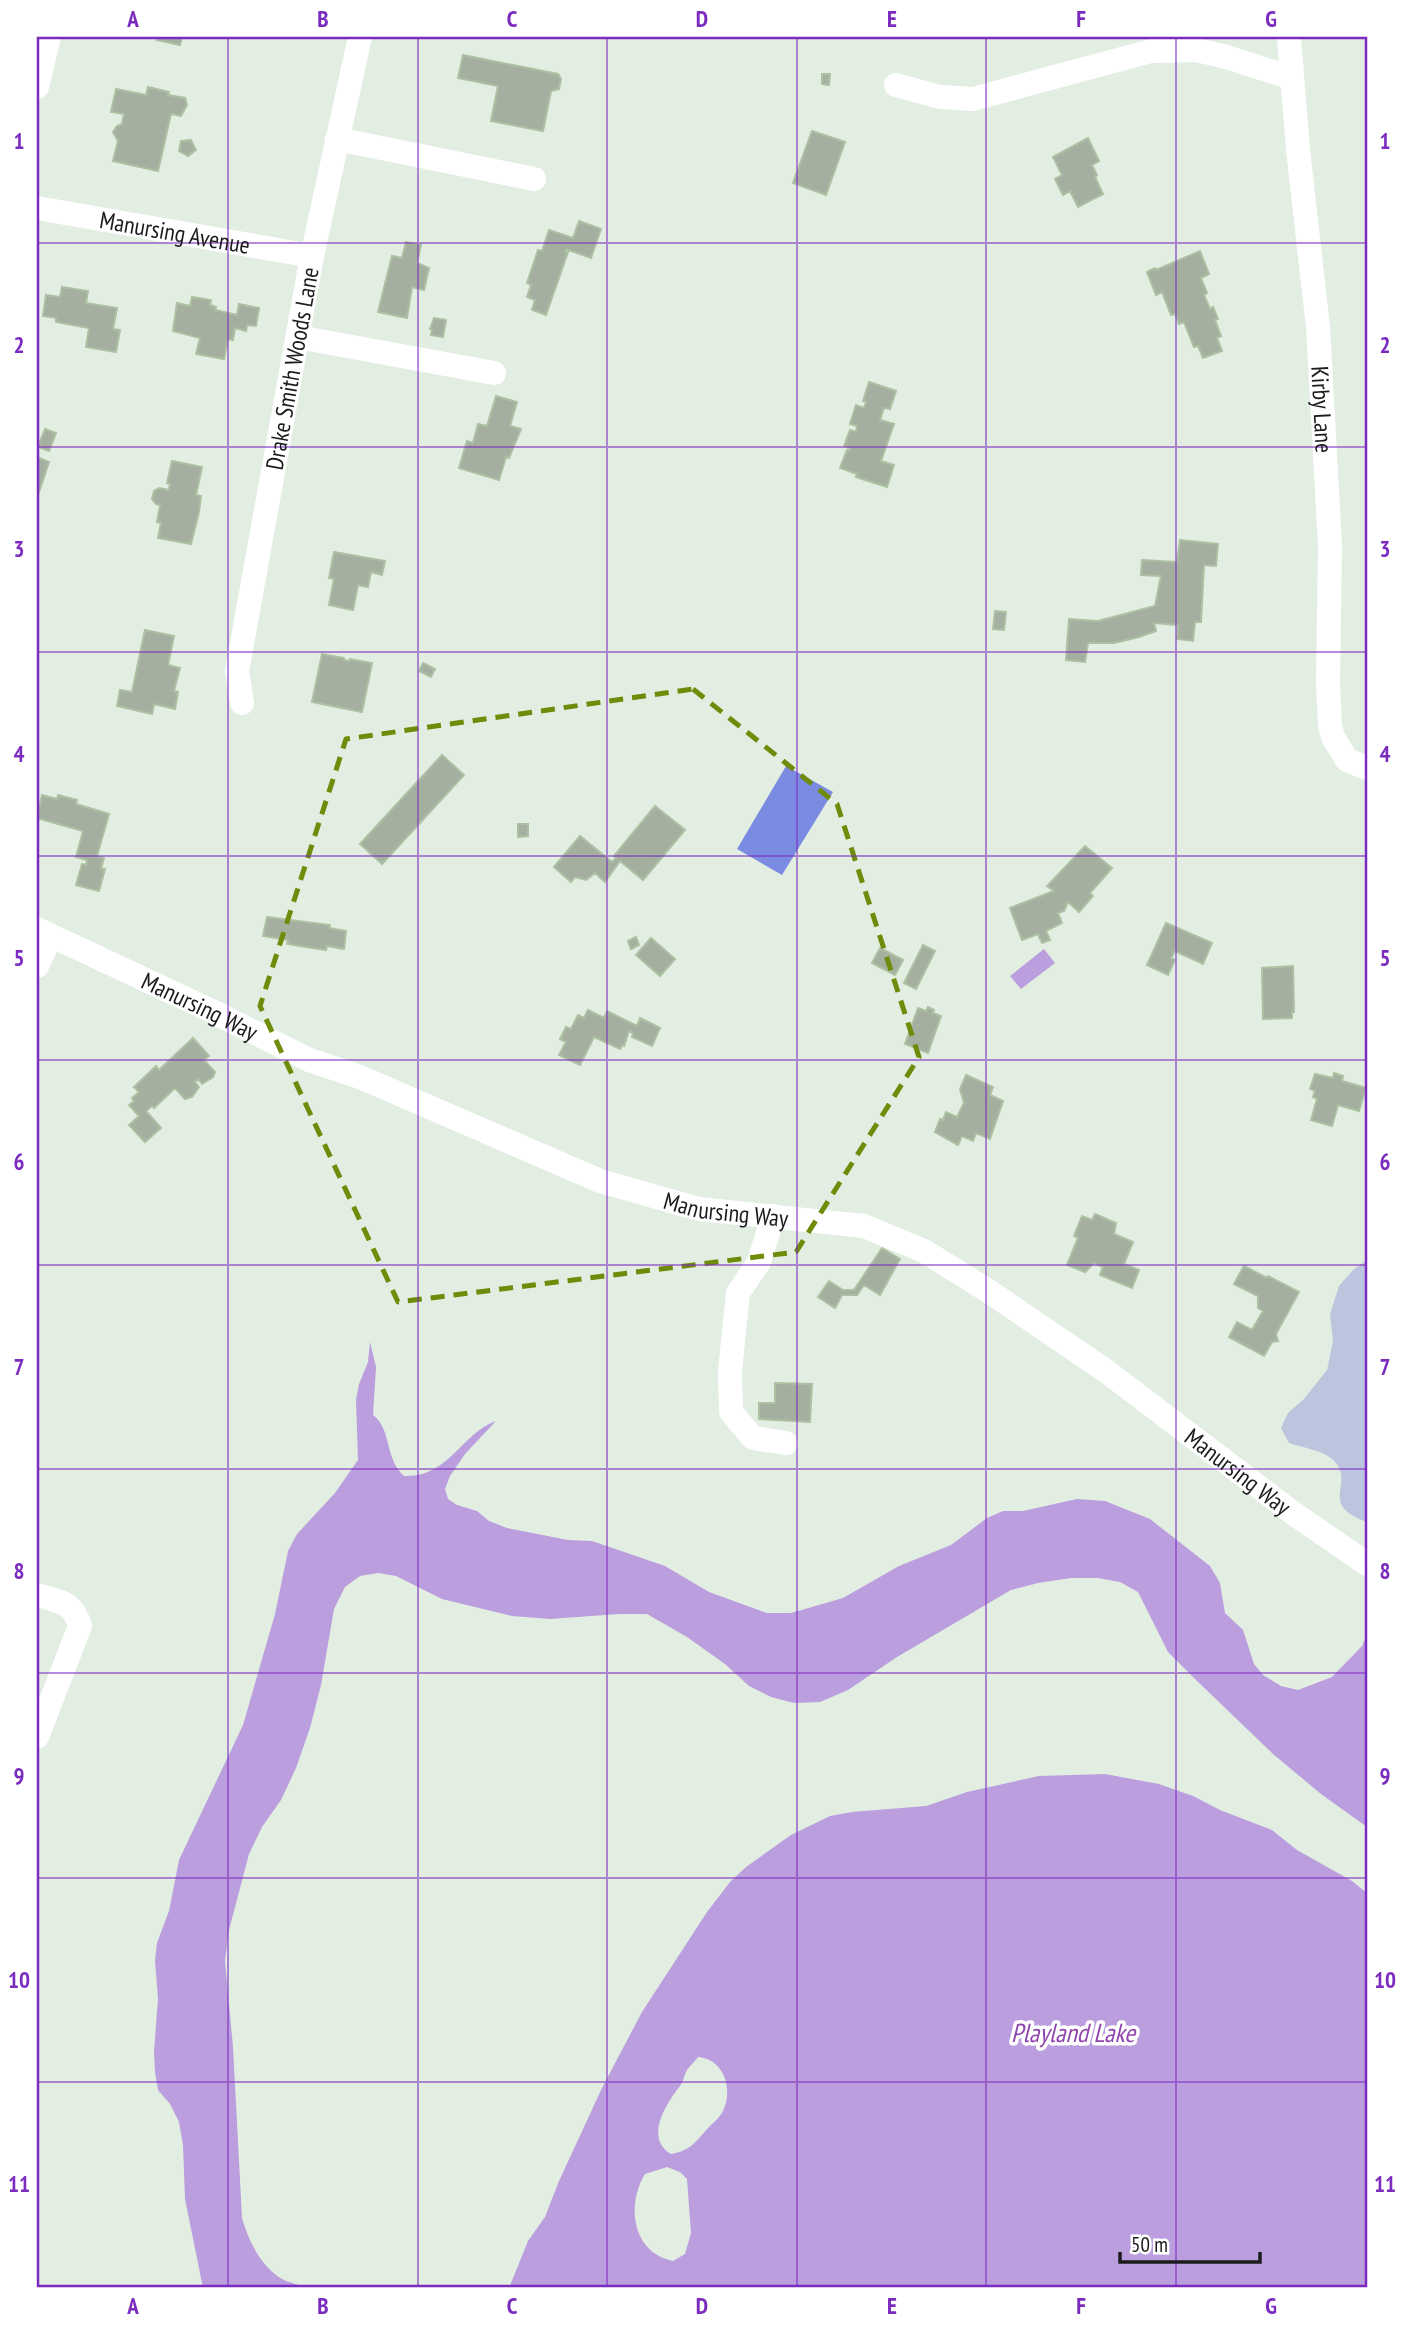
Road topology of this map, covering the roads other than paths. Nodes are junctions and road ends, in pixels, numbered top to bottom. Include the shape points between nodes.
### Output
1 (49, 37) edge
2 (360, 37) edge
3 (1289, 37) edge
4 (1292, 78) junction
5 (895, 85) dead end
6 (37, 87) edge
7 (338, 139) junction
8 (534, 179) dead end
9 (37, 208) edge
10 (312, 256) junction
11 (298, 337) junction
12 (494, 373) dead end
13 (242, 703) dead end
14 (1367, 768) edge
15 (44, 932) edge
16 (37, 966) edge
17 (773, 1216) junction
18 (786, 1443) dead end
19 (1367, 1564) edge
20 (37, 1595) edge
21 (37, 1737) edge

1 - 6 street
2 - 7 street, Drake Smith Woods Lane
3 - 4 street, Kirby Lane
4 - 5 street via 1223,56 1185,50 1151,51 973,99 940,97
4 - 14 street, Kirby Lane via 1318,327 1330,546 1330,726 1347,760
7 - 8 street
7 - 10 street, Drake Smith Woods Lane
9 - 10 street, Manursing Avenue
10 - 11 street, Drake Smith Woods Lane
11 - 12 street
11 - 13 street, Drake Smith Woods Lane via 237,671
15 - 16 street
15 - 17 street, Manursing Way via 309,1060 360,1077 600,1181 699,1209
17 - 18 street via 759,1262 738,1293 731,1412 753,1438
17 - 19 street, Manursing Way via 864,1226 924,1251 1106,1371
20 - 21 street via 65,1603 75,1611 80,1626

